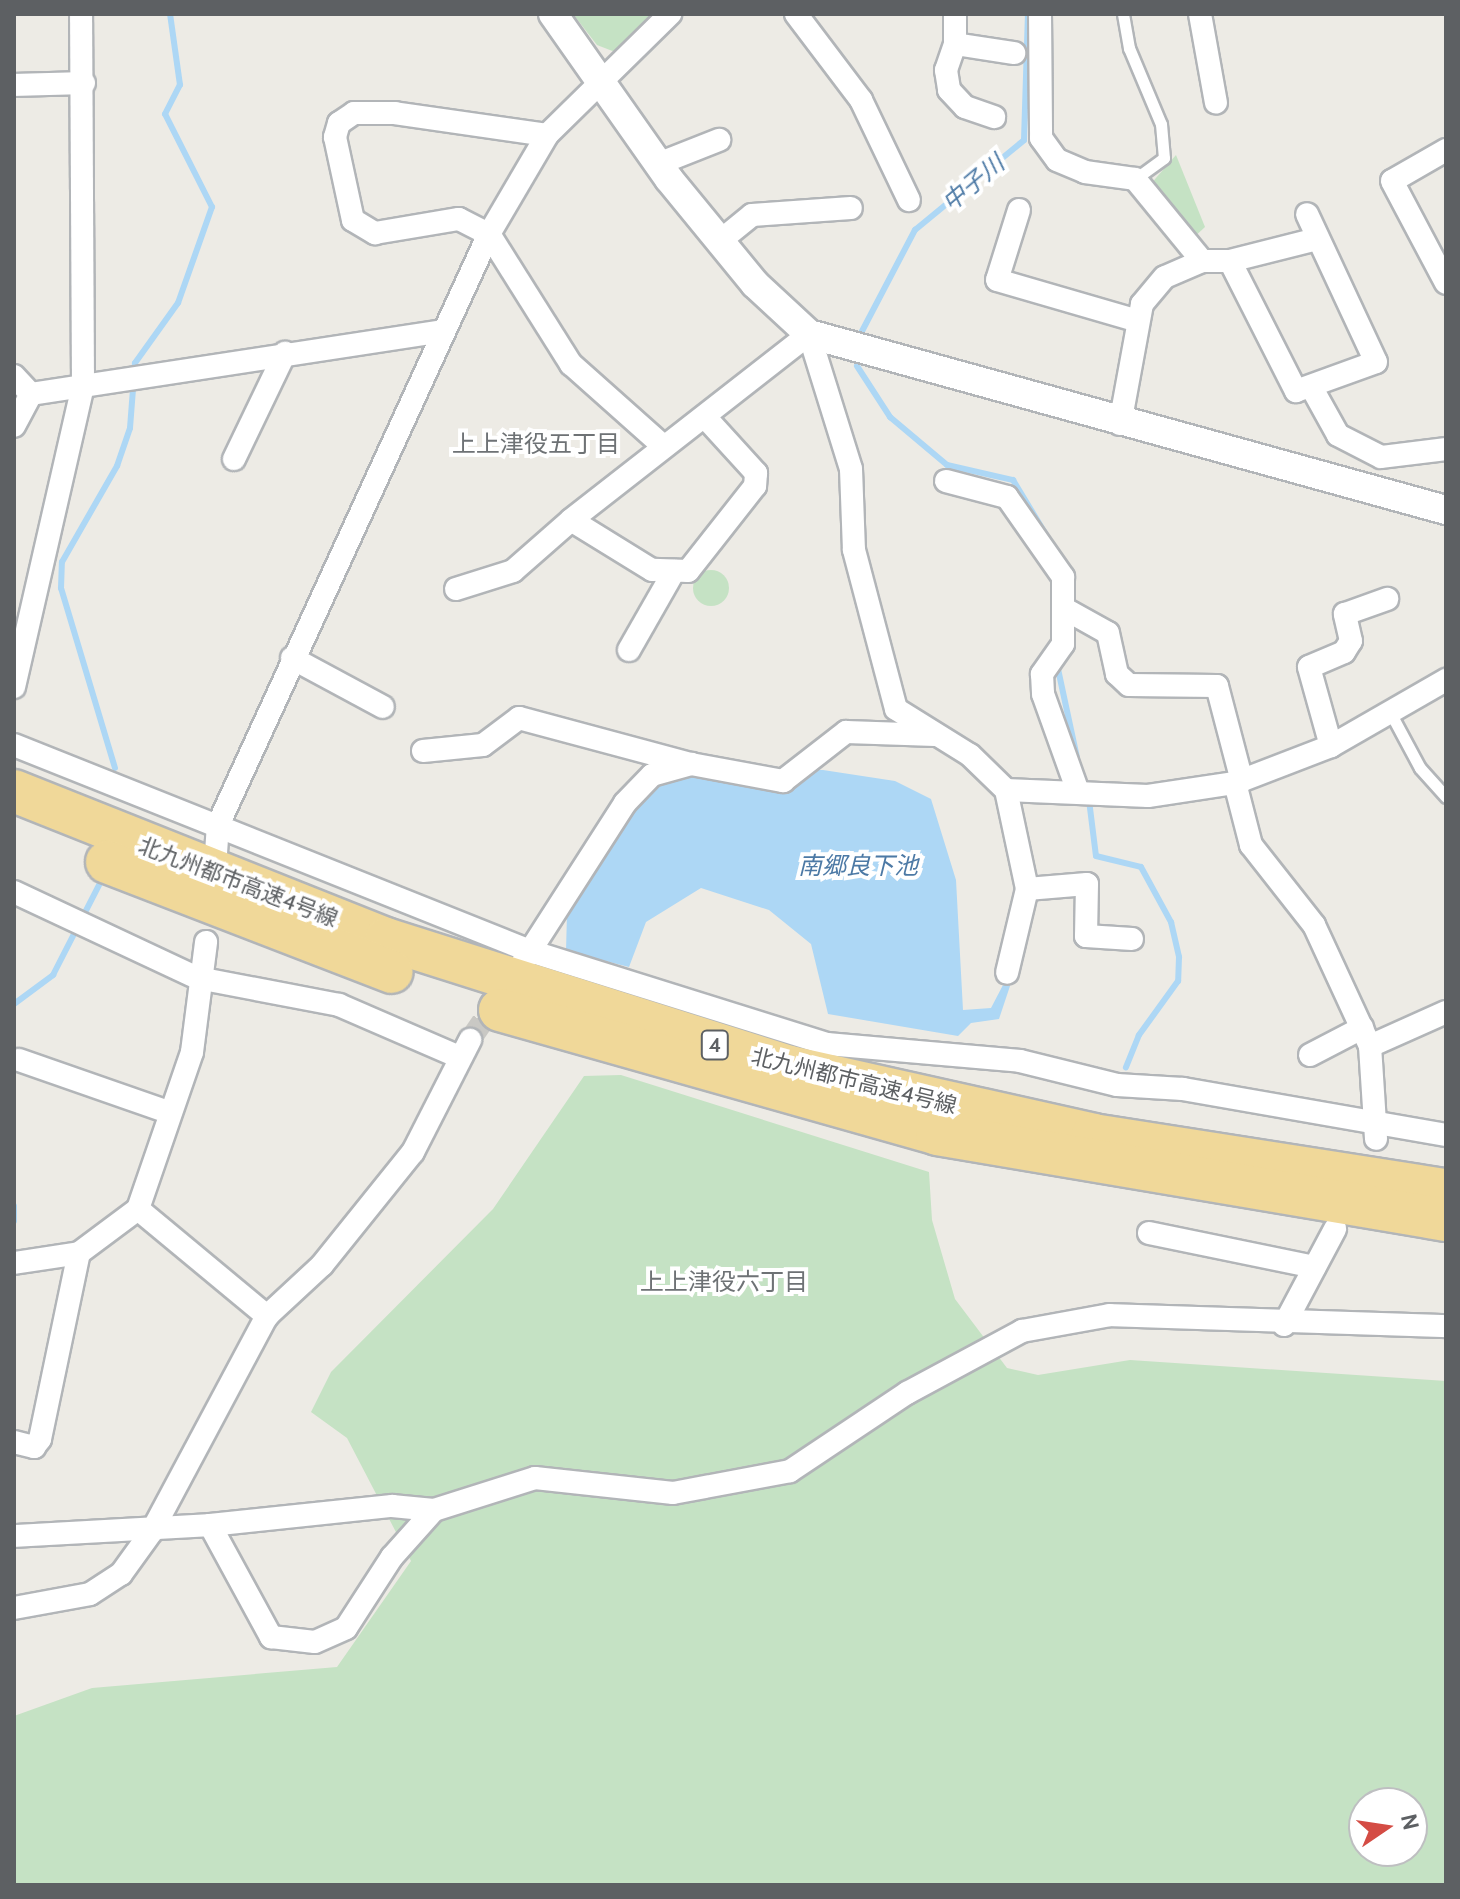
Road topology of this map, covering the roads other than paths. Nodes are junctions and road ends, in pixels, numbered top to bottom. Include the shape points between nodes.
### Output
1 (81, 14) edge
2 (553, 14) edge
3 (670, 14) edge
4 (796, 14) edge
5 (955, 14) edge
6 (1040, 14) edge
7 (1123, 14) edge
8 (1200, 14) edge
9 (955, 44) junction
10 (1014, 53) dead end
11 (601, 77) junction
12 (84, 83) junction
13 (14, 85) edge
14 (1216, 103) dead end
15 (994, 117) dead end
16 (547, 135) junction
17 (719, 140) dead end
18 (1446, 150) edge
19 (658, 164) junction
20 (1135, 179) junction
21 (909, 200) dead end
22 (851, 208) dead end
23 (1019, 210) dead end
24 (1307, 214) dead end
25 (489, 234) junction
26 (1317, 239) junction
27 (720, 241) junction
28 (1202, 261) junction
29 (1230, 261) junction
30 (1446, 283) edge
31 (1138, 321) junction
32 (438, 332) junction
33 (809, 334) junction
34 (285, 353) junction
35 (14, 376) edge
36 (83, 386) junction
37 (1313, 390) junction
38 (31, 394) junction
39 (705, 417) junction
40 (1120, 424) junction
41 (14, 426) edge
42 (663, 446) junction
43 (1446, 449) edge
44 (234, 459) dead end
45 (946, 481) dead end
46 (1446, 510) edge
47 (571, 520) junction
48 (674, 571) junction
49 (456, 589) dead end
50 (1387, 599) dead end
51 (1065, 609) junction
52 (629, 650) dead end
53 (292, 658) junction
54 (1446, 680) edge
55 (14, 687) edge
56 (383, 707) dead end
57 (1391, 714) junction
58 (940, 735) junction
59 (14, 745) edge
60 (1331, 746) junction
61 (423, 751) dead end
62 (691, 764) junction
63 (1238, 782) junction
64 (1077, 789) junction
65 (1006, 790) junction
66 (14, 791) edge
67 (1446, 797) edge
68 (14, 822) edge
69 (218, 825) junction
70 (216, 853) dead end
71 (1027, 889) junction
72 (14, 892) edge
73 (1132, 939) dead end
74 (206, 942) dead end
75 (527, 956) junction
76 (1007, 973) dead end
77 (198, 978) junction
78 (1446, 1012) edge
79 (1366, 1037) junction
80 (1310, 1055) dead end
81 (19, 1060) dead end
82 (168, 1112) junction
83 (1376, 1134) junction
84 (1446, 1135) edge
85 (1446, 1190) edge
86 (138, 1209) junction
87 (1446, 1220) edge
88 (1335, 1229) dead end
89 (1149, 1233) dead end
90 (79, 1253) junction
91 (14, 1263) edge
92 (1315, 1267) junction
93 (267, 1316) junction
94 (1284, 1325) junction
95 (1446, 1326) edge
96 (14, 1442) edge
97 (434, 1510) junction
98 (210, 1525) junction
99 (152, 1531) junction
100 (14, 1536) edge
101 (14, 1608) edge

1 - 12 street
2 - 11 street
3 - 11 street
4 - 21 street via 861,100
5 - 9 street
6 - 20 street via 1041,138 1071,166
7 - 20 lane via 1129,48 1161,124 1164,158
8 - 14 street
9 - 10 street
9 - 15 street via 946,70 949,90 965,107
11 - 16 street
11 - 19 street
12 - 13 street
12 - 36 street
16 - 25 street
16 - 25 street via 395,113 354,113 339,123 335,137 353,220 375,233 459,219
17 - 19 street
18 - 30 street via 1392,181
19 - 27 street
20 - 28 street
22 - 27 street via 752,215
23 - 31 street via 997,280
24 - 26 street
25 - 32 street
25 - 42 street via 571,364
26 - 29 street
26 - 37 street via 1376,362
27 - 33 street
28 - 29 street
28 - 31 street via 1165,277
29 - 37 street via 1296,391
31 - 40 street
32 - 34 street
32 - 53 street
33 - 39 street
33 - 40 street
33 - 58 street via 851,469 854,550 896,709
34 - 36 street
34 - 44 street
35 - 38 street
36 - 38 street
36 - 55 street
37 - 43 street via 1338,435 1381,457
38 - 41 street
39 - 42 street
39 - 48 street via 756,473 755,486 688,571
40 - 46 street
42 - 47 street
45 - 51 street via 1007,497 1063,577
47 - 48 street via 652,570
47 - 49 street via 513,571
48 - 52 street
50 - 60 street via 1345,614 1351,641 1344,652 1309,667
51 - 63 street via 1108,633 1117,674 1129,685 1217,686
51 - 64 street via 1063,644 1042,674 1043,694
53 - 56 street
53 - 69 street
54 - 57 street
57 - 60 street
57 - 67 lane via 1420,768
58 - 62 street via 846,732 783,781
58 - 65 street
59 - 69 street
60 - 63 street
61 - 62 street via 483,745 519,718
62 - 75 street via 652,775 625,803
63 - 64 street via 1148,796
63 - 79 street via 1251,845 1314,925
64 - 65 street
65 - 71 street
66 - 85 highway, 北九州都市高速4号線 / 4 via 386,939 790,1067 1093,1135
68 - 87 highway, 北九州都市高速4号線 / 4 via 380,968 784,1096 1085,1163
69 - 70 street
69 - 75 street
71 - 73 street via 1087,884 1086,936
71 - 76 street
72 - 77 street
74 - 77 street
75 - 83 street via 827,1044 1020,1061 1117,1085 1183,1089
77 - 82 street via 192,1052
77 - 93 street via 339,1005 464,1049 413,1152 322,1265
78 - 79 street
79 - 80 street
79 - 83 street
81 - 82 street
82 - 86 street
83 - 84 street
86 - 90 street
86 - 93 street
88 - 92 street
89 - 92 street
90 - 91 street
90 - 96 street via 40,1439 34,1447
92 - 94 street
93 - 99 street
94 - 95 street
94 - 97 street via 1110,1315 1022,1331 907,1393 790,1471 673,1493 535,1478
97 - 98 street via 392,1506
97 - 98 street via 392,1557 346,1628 315,1642 271,1637
98 - 99 street
99 - 100 street
99 - 101 street via 105,1589

